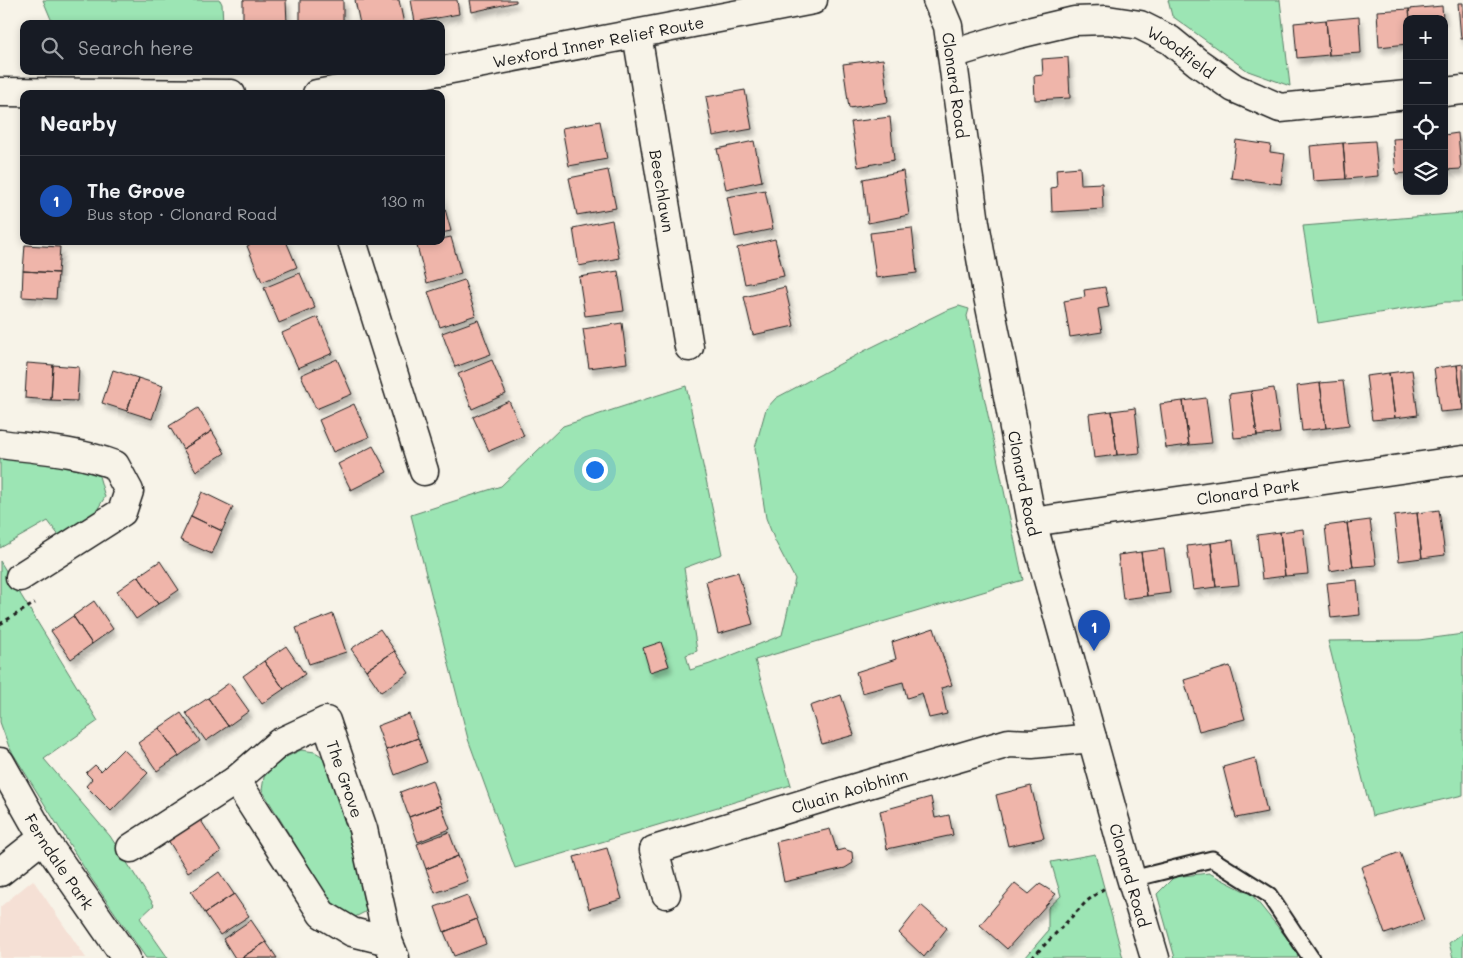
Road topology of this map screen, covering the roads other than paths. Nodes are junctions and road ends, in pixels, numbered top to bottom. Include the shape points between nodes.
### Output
1 (813, 0) edge
2 (937, 0) edge
3 (637, 34) junction
4 (952, 54) junction
5 (445, 70) edge
6 (418, 75) edge
7 (338, 90) edge
8 (1463, 90) edge
9 (0, 92) edge
10 (20, 92) edge
11 (1448, 92) edge
12 (1403, 95) edge
13 (353, 245) edge
14 (689, 346) dead end
15 (0, 444) edge
16 (1463, 460) edge
17 (424, 470) dead end
18 (1032, 522) junction
19 (20, 577) dead end
20 (1092, 738) junction
21 (0, 762) edge
22 (236, 780) junction
23 (43, 838) junction
24 (131, 848) dead end
25 (0, 872) edge
26 (1130, 875) junction
27 (666, 894) dead end
28 (391, 950) edge
29 (126, 958) edge
30 (1155, 958) edge
31 (1311, 958) edge

1 - 3 street, Wexford Inner Relief Route
2 - 4 street, Clonard Road via 948,26
3 - 5 street, Wexford Inner Relief Route
3 - 14 street, Beechlawn
4 - 12 street, Woodfield via 1074,21 1107,20 1147,28 1170,40 1234,88 1280,108
4 - 18 street, Clonard Road via 986,287
6 - 7 street, Wexford Inner Relief Route
8 - 11 street
9 - 10 street
13 - 17 street
15 - 19 street via 96,458 115,465 129,491 122,512
16 - 18 street, Clonard Park
18 - 20 street, Clonard Road
20 - 26 street, Clonard Road
20 - 27 street, Cluain Aoibhinn via 1009,743 654,850
21 - 23 street, Ferndale Park
22 - 24 street, The Grove
22 - 28 street, The Grove via 322,914
22 - 28 street, The Grove via 280,743 326,721 363,830
23 - 25 street
23 - 29 street, Ferndale Park
26 - 30 street, Clonard Road
26 - 31 lane via 1212,859 1269,895

